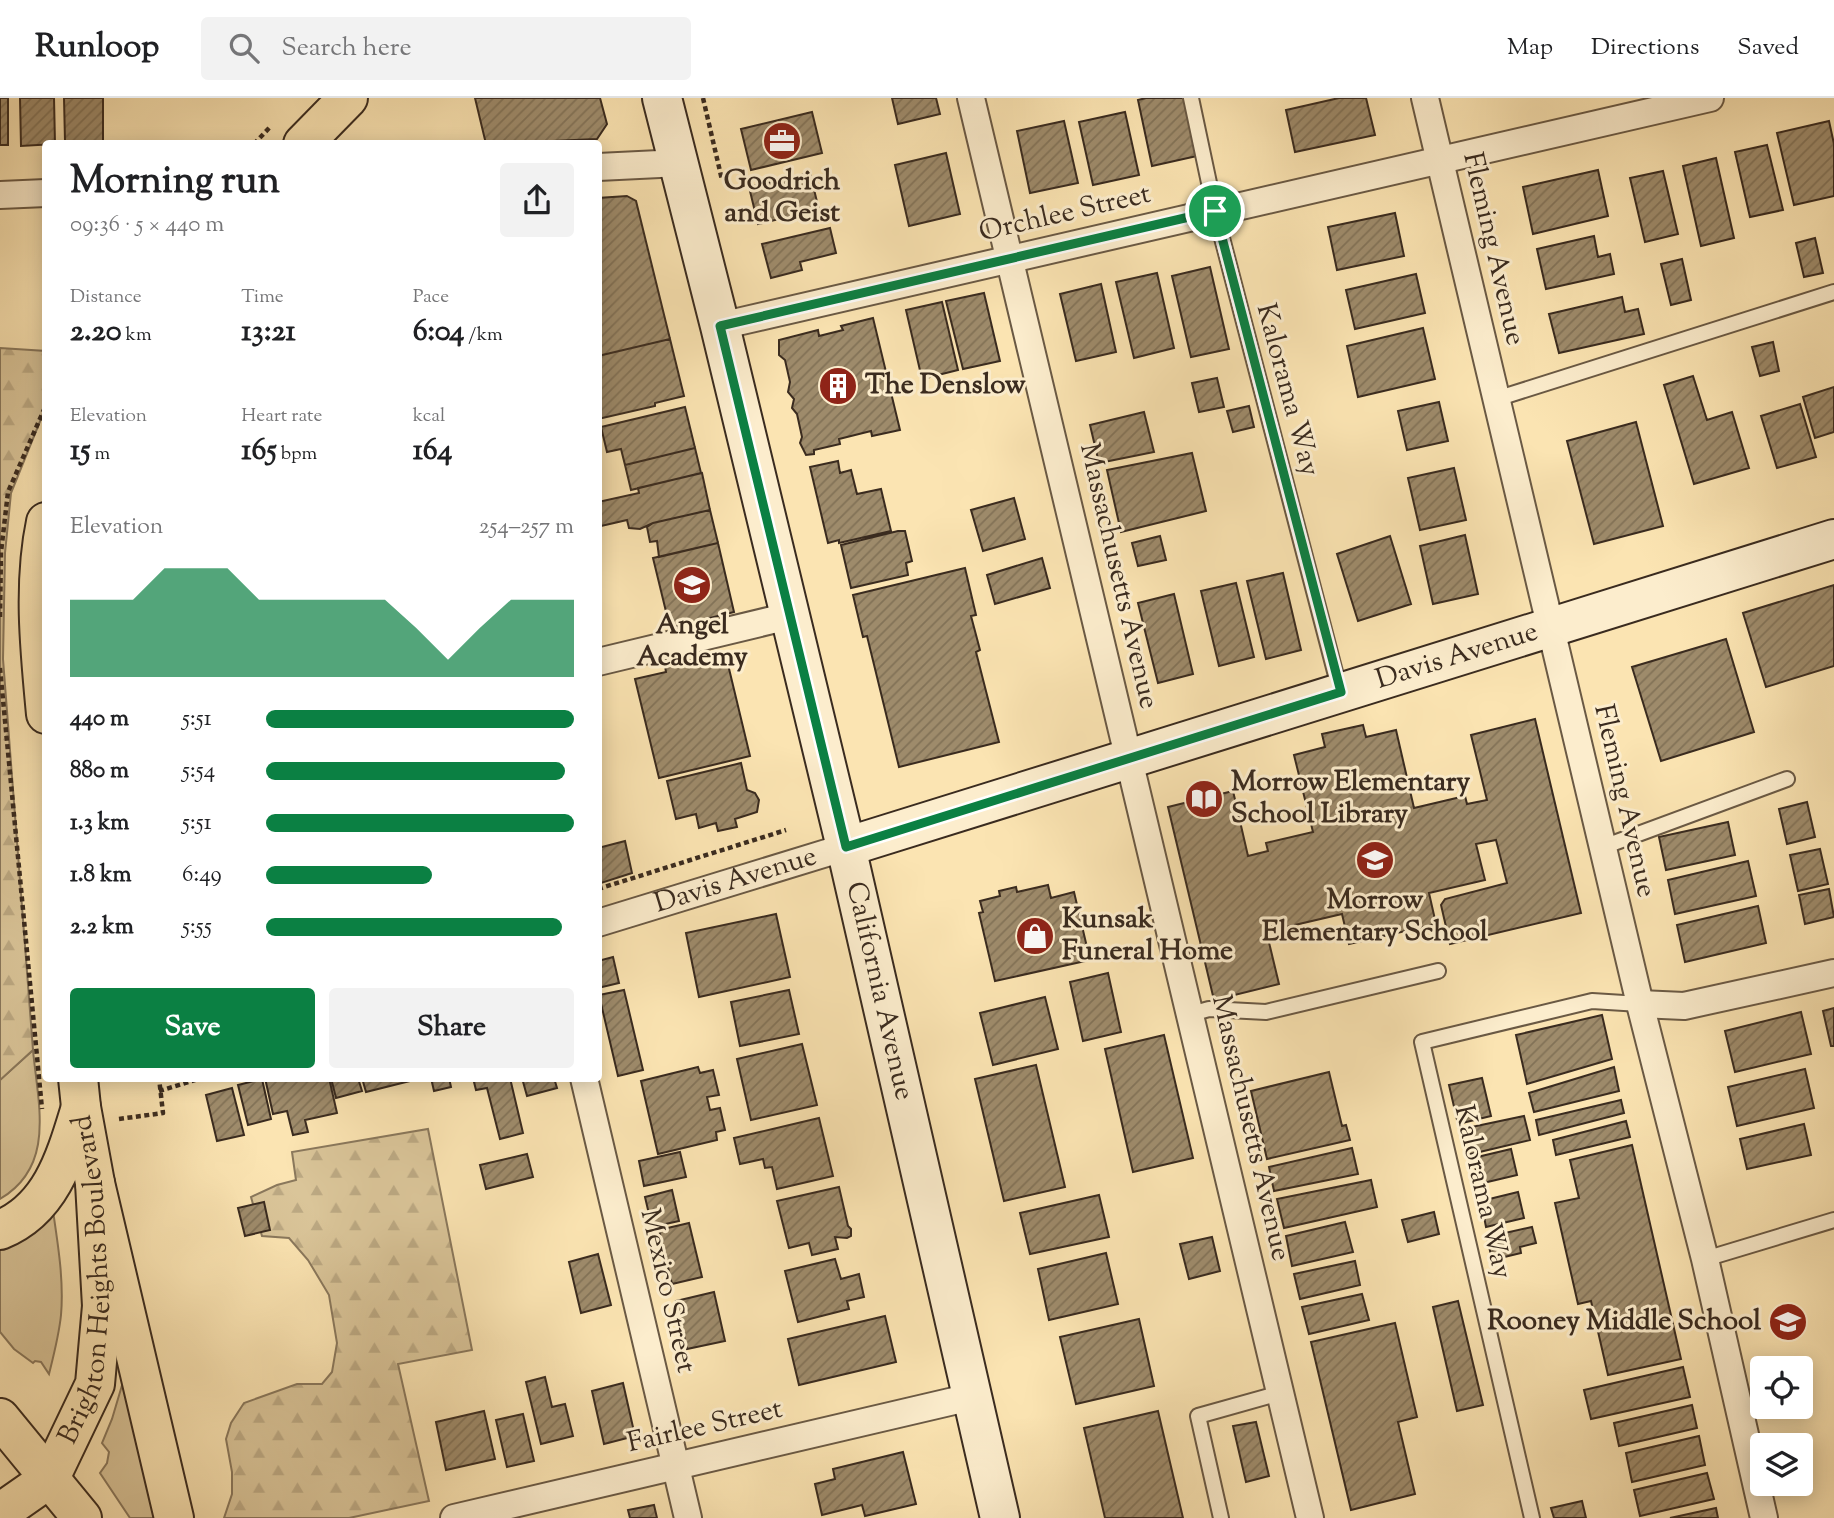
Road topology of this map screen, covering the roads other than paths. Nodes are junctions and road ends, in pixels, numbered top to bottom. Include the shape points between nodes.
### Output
1 (662, 98) edge
2 (971, 98) edge
3 (1191, 98) edge
4 (1425, 98) edge
5 (1710, 98) edge
6 (1439, 160) junction
7 (680, 163) junction
8 (602, 167) edge
9 (42, 193) edge
10 (0, 195) edge
11 (1215, 211) junction
12 (1010, 259) junction
13 (1834, 292) edge
14 (720, 326) junction
15 (1496, 399) junction
16 (42, 540) edge
17 (1834, 540) edge
18 (789, 616) junction
19 (1550, 627) junction
20 (602, 661) edge
21 (42, 673) edge
22 (1341, 692) junction
23 (1129, 759) junction
24 (1787, 779) dead end
25 (1603, 846) junction
26 (846, 847) junction
27 (602, 922) edge
28 (1438, 971) dead end
29 (1834, 974) edge
30 (1640, 1004) junction
31 (1191, 1014) junction
32 (585, 1082) edge
33 (81, 1103) edge
34 (95, 1184) junction
35 (1834, 1220) edge
36 (0, 1230) edge
37 (1705, 1259) junction
38 (1280, 1393) junction
39 (971, 1397) junction
40 (0, 1418) edge
41 (676, 1466) junction
42 (50, 1478) junction
43 (0, 1513) edge
44 (68, 1518) edge
45 (82, 1518) edge
46 (174, 1518) edge
47 (454, 1518) edge
48 (688, 1518) edge
49 (1000, 1518) edge
50 (1221, 1518) edge
51 (1310, 1518) edge
52 (1531, 1518) edge
53 (1764, 1518) edge

1 - 7 street, California Avenue
2 - 12 street, Massachusetts Avenue
3 - 11 lane, Kalorama Way
4 - 6 street, Fleming Avenue
5 - 6 street, Orchlee Street
6 - 11 street, Orchlee Street
6 - 15 street, Fleming Avenue
7 - 8 street
7 - 14 street, California Avenue
9 - 10 street
11 - 12 street, Orchlee Street
11 - 22 lane, Kalorama Way
12 - 14 street, Orchlee Street
12 - 23 street, Massachusetts Avenue
13 - 15 lane
14 - 18 street, California Avenue
15 - 19 street, Fleming Avenue
16 - 21 main road
17 - 19 street, Davis Avenue
18 - 20 street
18 - 26 street, California Avenue
19 - 22 street, Davis Avenue
19 - 25 street, Fleming Avenue
22 - 23 street, Davis Avenue
23 - 26 street, Davis Avenue
23 - 31 street, Massachusetts Avenue
24 - 25 lane
25 - 30 street, Fleming Avenue
26 - 27 street, Davis Avenue
26 - 39 street, California Avenue
28 - 31 lane via 1266,1012 1209,1010
29 - 30 street via 1684,1006
30 - 37 street, Fleming Avenue
30 - 52 lane, Kalorama Way via 1592,1001 1422,1042
31 - 38 street, Massachusetts Avenue
32 - 41 street, Mexico Street
33 - 34 main road, Brighton Heights Boulevard
33 - 36 main road via 64,1162 45,1196
34 - 42 main road, Brighton Heights Boulevard via 102,1307 95,1384
34 - 46 main road
35 - 37 lane
37 - 53 street, Fleming Avenue
38 - 50 lane via 1198,1416
38 - 51 street, Massachusetts Avenue
39 - 41 street, Fairlee Street
39 - 49 street, California Avenue
40 - 42 main road
41 - 47 street, Fairlee Street
41 - 48 street, Mexico Street
42 - 43 main road
42 - 44 main road
42 - 45 main road

